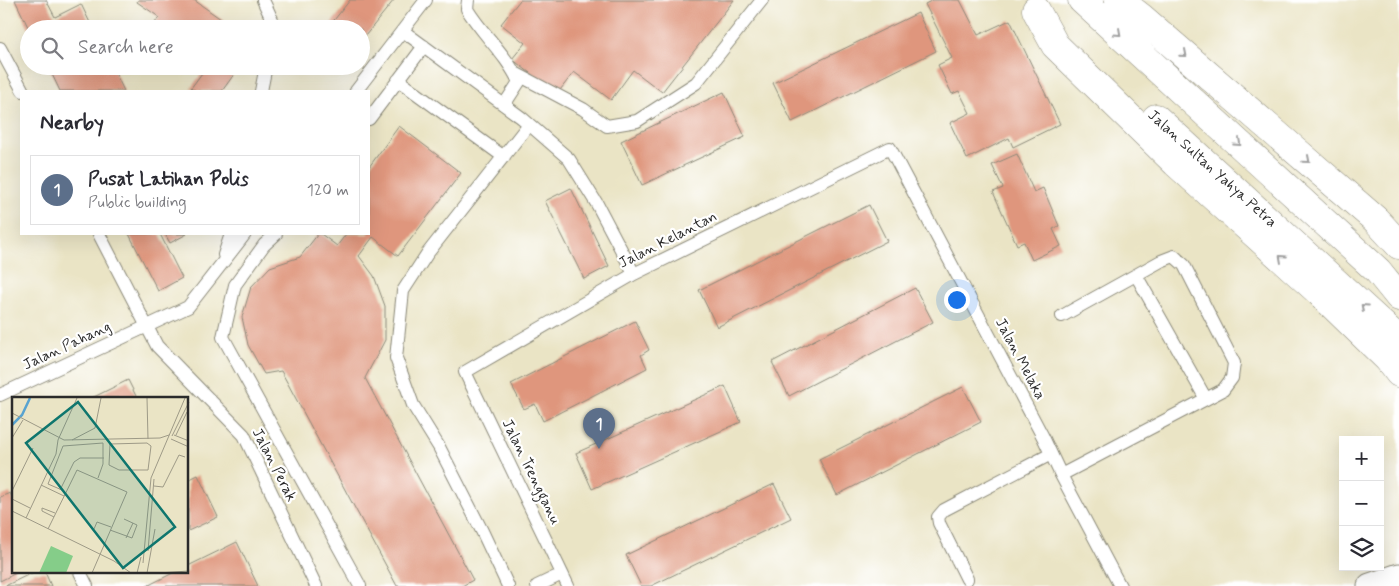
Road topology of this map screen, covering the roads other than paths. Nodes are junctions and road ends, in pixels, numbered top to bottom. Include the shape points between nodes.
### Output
1 (264, 0) edge
2 (426, 0) edge
3 (468, 0) edge
4 (762, 0) edge
5 (1082, 0) edge
6 (1119, 0) edge
7 (1030, 5) edge
8 (272, 20) edge
9 (403, 31) junction
10 (424, 46) junction
11 (0, 48) edge
12 (370, 73) edge
13 (515, 73) junction
14 (264, 75) edge
15 (369, 75) edge
16 (398, 80) junction
17 (22, 90) edge
18 (261, 90) edge
19 (357, 90) edge
20 (504, 105) junction
21 (370, 119) edge
22 (529, 124) junction
23 (890, 148) joint
24 (504, 157) junction
25 (100, 235) edge
26 (231, 235) edge
27 (244, 235) edge
28 (275, 235) edge
29 (1399, 245) edge
30 (222, 263) junction
31 (634, 274) junction
32 (1136, 275) junction
33 (1399, 297) edge
34 (1062, 316) dead end
35 (147, 325) junction
36 (1399, 340) edge
37 (466, 372) joint
38 (1399, 373) edge
39 (0, 395) edge
40 (1206, 399) junction
41 (1051, 454) junction
42 (1061, 475) junction
43 (81, 574) edge
44 (562, 574) junction
45 (1399, 576) edge
46 (967, 579) dead end
47 (87, 586) edge
48 (316, 586) edge
49 (360, 586) edge
50 (508, 586) edge
51 (537, 586) edge
52 (568, 586) edge
53 (1120, 586) edge
54 (1370, 586) edge

1 - 8 lane
2 - 9 lane
3 - 13 lane via 466,9 474,22
4 - 13 lane via 696,83 637,121 606,126 583,109
5 -> 33 main road via 1378,271
6 -> 29 main road via 1368,213
36 -> 7 main road, Jalan Sultan Yahya Petra
38 -> 7 main road via 1325,298 1176,163 1055,45
9 - 10 lane
9 - 12 lane
10 - 16 lane
10 - 20 lane
11 - 17 lane
13 - 20 lane via 519,82
14 - 18 lane
15 - 19 lane
16 - 21 lane
16 - 24 lane
20 - 22 lane
22 - 24 lane
22 - 31 lane via 569,159
23 - 31 lane, Jalan Kelantan
23 - 41 lane, Jalan Melaka
24 - 50 lane via 427,254 403,291 396,358 413,405 439,447
25 - 35 lane
26 - 30 lane
27 - 30 lane, Jalan Pahang
28 - 49 lane via 235,285 223,337
30 - 35 lane, Jalan Pahang via 188,307
31 - 37 lane, Jalan Kelantan
32 - 34 lane
32 - 40 lane
32 - 40 lane via 1174,256 1184,265 1234,363 1232,378 1223,390
35 - 39 lane, Jalan Pahang
35 - 48 lane, Jalan Perak via 157,346 244,435
37 - 44 lane, Jalan Trengganu
40 - 42 lane
41 - 42 lane, Jalan Melaka
41 - 46 lane via 944,510 938,517
42 - 53 lane, Jalan Melaka
43 - 47 lane
44 - 51 lane
44 - 52 lane, Jalan Trengganu
45 - 54 street

